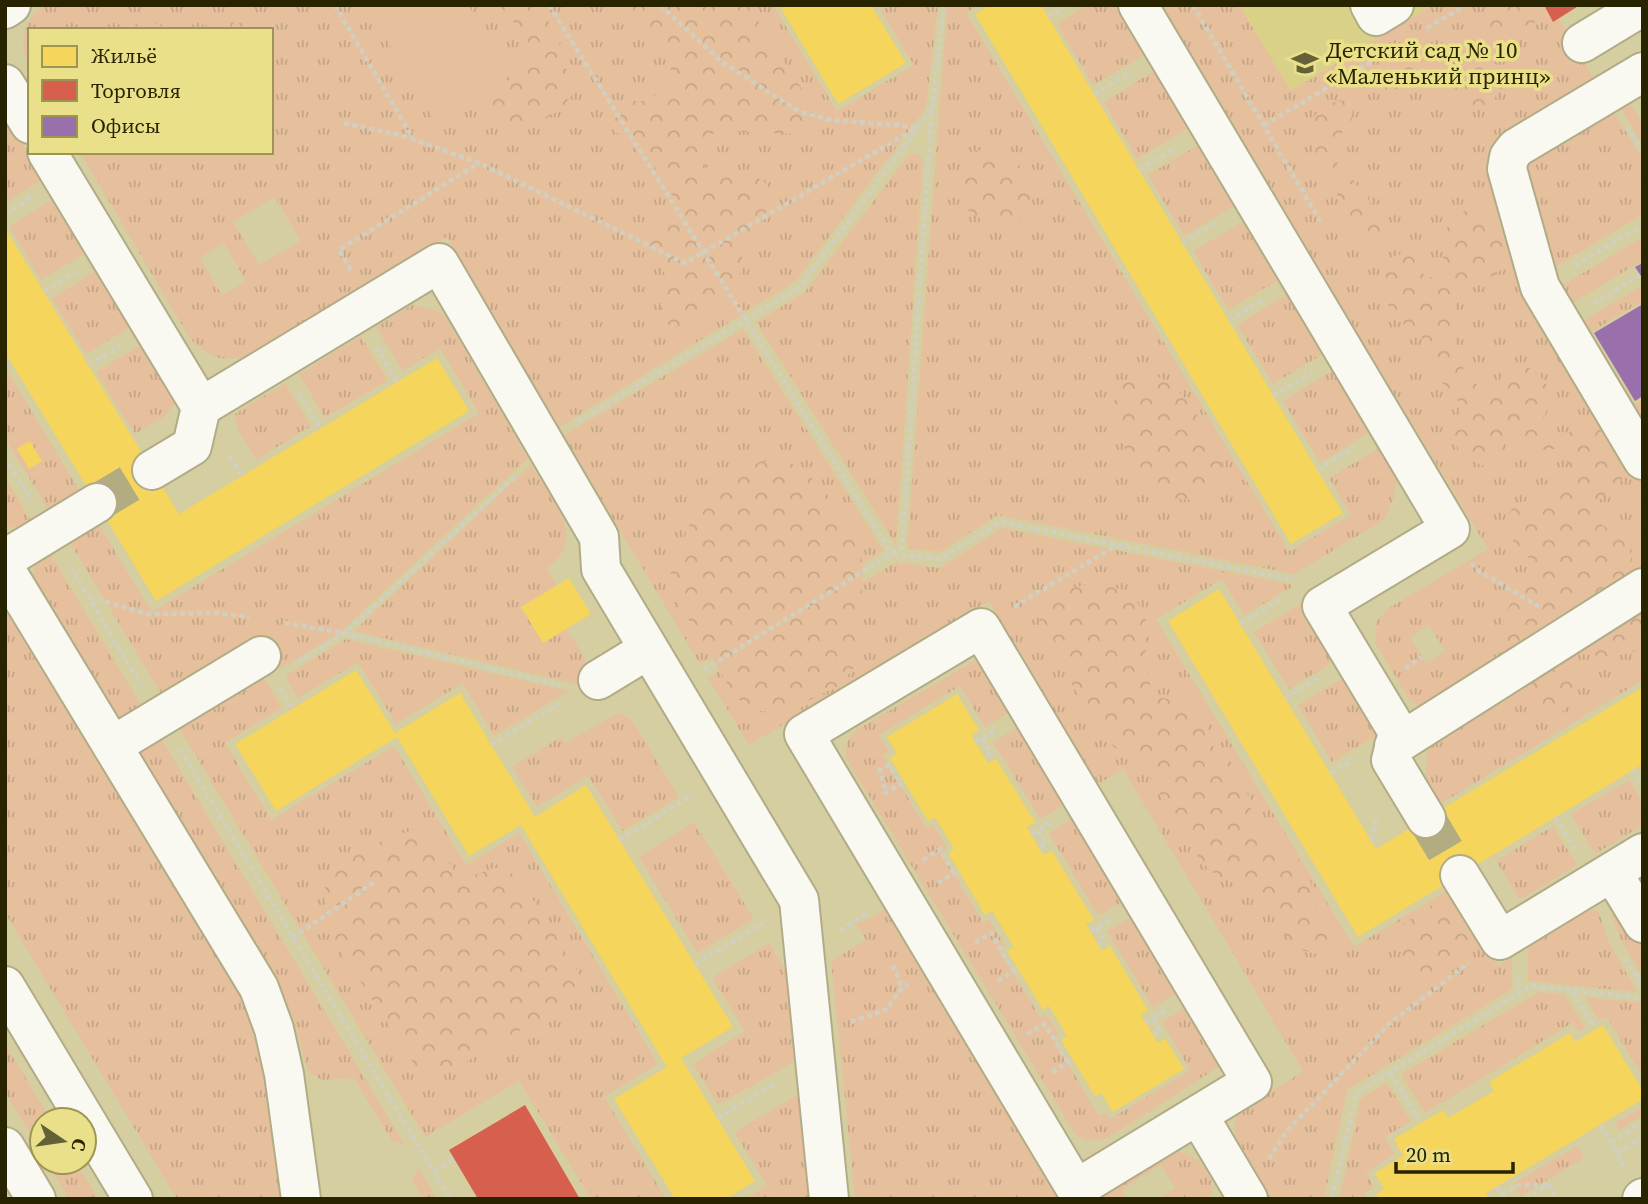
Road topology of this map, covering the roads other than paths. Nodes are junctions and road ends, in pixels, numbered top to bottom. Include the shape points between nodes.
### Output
1 (11, 5) edge
2 (1138, 5) edge
3 (1370, 5) edge
4 (1394, 5) edge
5 (5, 9) edge
6 (1639, 18) edge
7 (1582, 43) dead end
8 (1643, 72) edge
9 (5, 84) edge
10 (28, 121) edge
11 (48, 154) edge
12 (201, 407) junction
13 (1643, 460) edge
14 (152, 470) tunnel mouth
15 (97, 503) tunnel mouth
16 (5, 559) edge
17 (5, 569) edge
18 (1643, 588) edge
19 (649, 649) junction
20 (278, 660) road end
21 (589, 685) road end
22 (112, 746) junction
23 (1394, 746) junction
24 (1426, 818) tunnel mouth
25 (1628, 863) edge
26 (1460, 875) tunnel mouth
27 (1643, 923) edge
28 (5, 986) edge
29 (1198, 1115) junction
30 (5, 1147) edge
31 (36, 1199) edge
32 (133, 1199) edge
33 (301, 1199) edge
34 (830, 1199) edge
35 (1248, 1199) edge

1 - 5 street
2 - 23 street via 1450,529 1322,606 1398,732
3 - 4 street via 1376,16
6 - 7 street
8 - 13 street via 1516,148 1507,169 1540,287
9 - 10 street
11 - 12 street
12 - 14 street via 192,446
12 - 19 street via 439,263 599,537 601,569
15 - 16 street
17 - 22 street
18 - 23 street
19 - 21 street
19 - 34 street via 799,900
20 - 22 street via 160,717
22 - 33 street via 259,988 285,1074
23 - 24 street via 1391,760
25 - 26 street via 1500,940
25 - 27 street
28 - 32 street
29 - 29 street via 1252,1083 981,628 804,734 1076,1189
29 - 35 street
30 - 31 street

